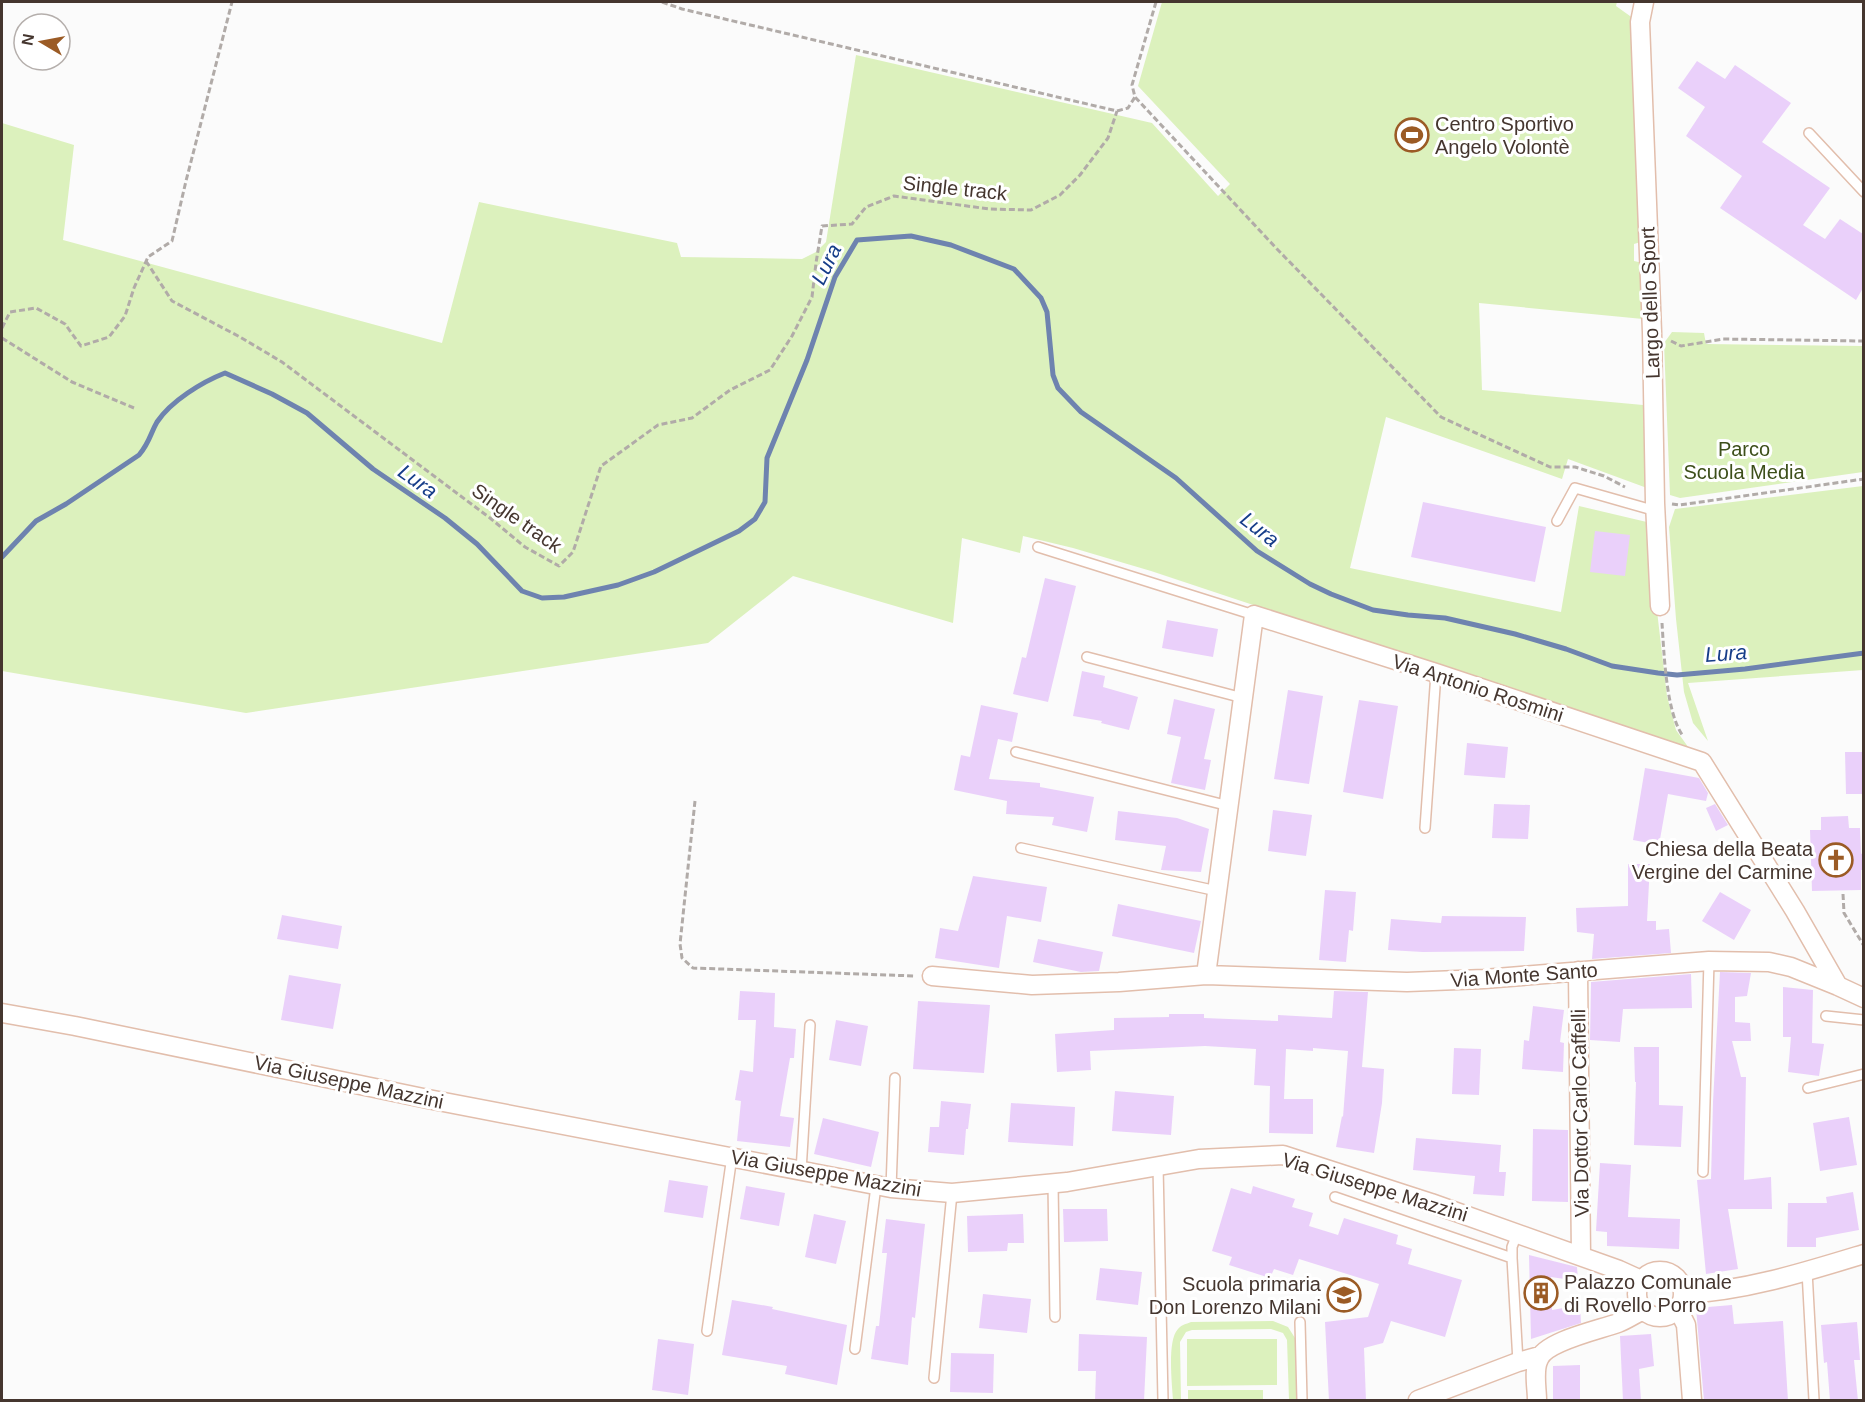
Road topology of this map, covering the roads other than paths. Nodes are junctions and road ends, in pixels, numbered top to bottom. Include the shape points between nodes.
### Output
1 (1644, 2) edge
2 (1809, 133) dead end
3 (1863, 192) edge
4 (1655, 507) junction
5 (1557, 521) dead end
6 (1038, 547) dead end
7 (1660, 606) road end
8 (1254, 615) junction
9 (1087, 657) dead end
10 (1436, 673) junction
11 (1243, 698) junction
12 (1016, 752) dead end
13 (1229, 806) junction
14 (1425, 828) dead end
15 (1021, 848) dead end
16 (1217, 891) junction
17 (1709, 961) junction
18 (1578, 971) junction
19 (1206, 975) junction
20 (932, 976) road end
21 (1838, 986) junction
22 (1863, 998) edge
23 (2, 1013) edge
24 (1826, 1016) dead end
25 (1863, 1020) edge
26 (810, 1025) dead end
27 (1863, 1074) edge
28 (895, 1078) dead end
29 (1808, 1088) dead end
30 (732, 1156) junction
31 (1158, 1166) junction
32 (801, 1171) junction
33 (1703, 1172) dead end
34 (1053, 1183) junction
35 (883, 1187) junction
36 (952, 1193) junction
37 (1335, 1197) dead end
38 (1516, 1234) junction
39 (1863, 1254) edge
40 (1581, 1256) junction
41 (1512, 1258) junction
42 (1807, 1271) junction
43 (1641, 1280) junction
44 (1681, 1302) junction
45 (1643, 1310) junction
46 (1055, 1317) dead end
47 (1300, 1322) dead end
48 (706, 1331) dead end
49 (855, 1349) dead end
50 (1540, 1356) junction
51 (1518, 1362) junction
52 (934, 1378) dead end
53 (1163, 1401) edge
54 (1302, 1401) edge
55 (1418, 1401) edge
56 (1537, 1401) edge
57 (1692, 1401) edge
58 (1814, 1401) edge

1 - 4 street, Largo dello Sport via 1640,22
2 - 3 lane
4 - 5 lane via 1575,488
4 - 7 street, Largo dello Sport
6 - 8 lane
8 - 10 street, Via Antonio Rosmini
8 - 11 street
9 - 11 lane
10 - 14 lane
10 - 21 street, Via Antonio Rosmini via 1702,762
11 - 13 street
12 - 13 lane
13 - 16 street
15 - 16 lane
16 - 19 street
17 - 18 street, Via Monte Santo
17 - 21 street, Via Monte Santo via 1769,962
17 - 33 lane
18 - 19 street, Via Monte Santo via 1407,982
18 - 40 street, Via Dottor Carlo Caffelli
19 - 20 street, Via Monte Santo via 1032,985
21 - 22 street, Via Monte Santo
23 - 30 street, Via Giuseppe Mazzini
24 - 25 lane
26 - 32 lane
27 - 29 lane
28 - 35 lane
30 - 32 street, Via Giuseppe Mazzini
30 - 48 lane
31 - 34 street, Via Giuseppe Mazzini
31 - 38 street, Via Giuseppe Mazzini via 1199,1159 1283,1155
31 - 53 lane
32 - 35 street, Via Giuseppe Mazzini
34 - 36 street, Via Giuseppe Mazzini
34 - 46 lane
35 - 36 street, Via Giuseppe Mazzini
35 - 49 lane
36 - 52 lane
37 - 41 lane
38 - 40 street, Via Giuseppe Mazzini
38 - 41 lane
39 - 42 street
40 - 43 street, Via Giuseppe Mazzini
41 - 51 lane
42 - 44 street
42 - 58 lane
43 - 44 street via 1652,1272 1667,1271 1679,1280
43 - 45 street via 1636,1295
44 - 45 street via 1664,1317
44 - 57 street
45 - 50 street via 1621,1322 1548,1347
47 - 54 lane
50 - 51 street
50 - 56 street via 1536,1368
51 - 55 street

